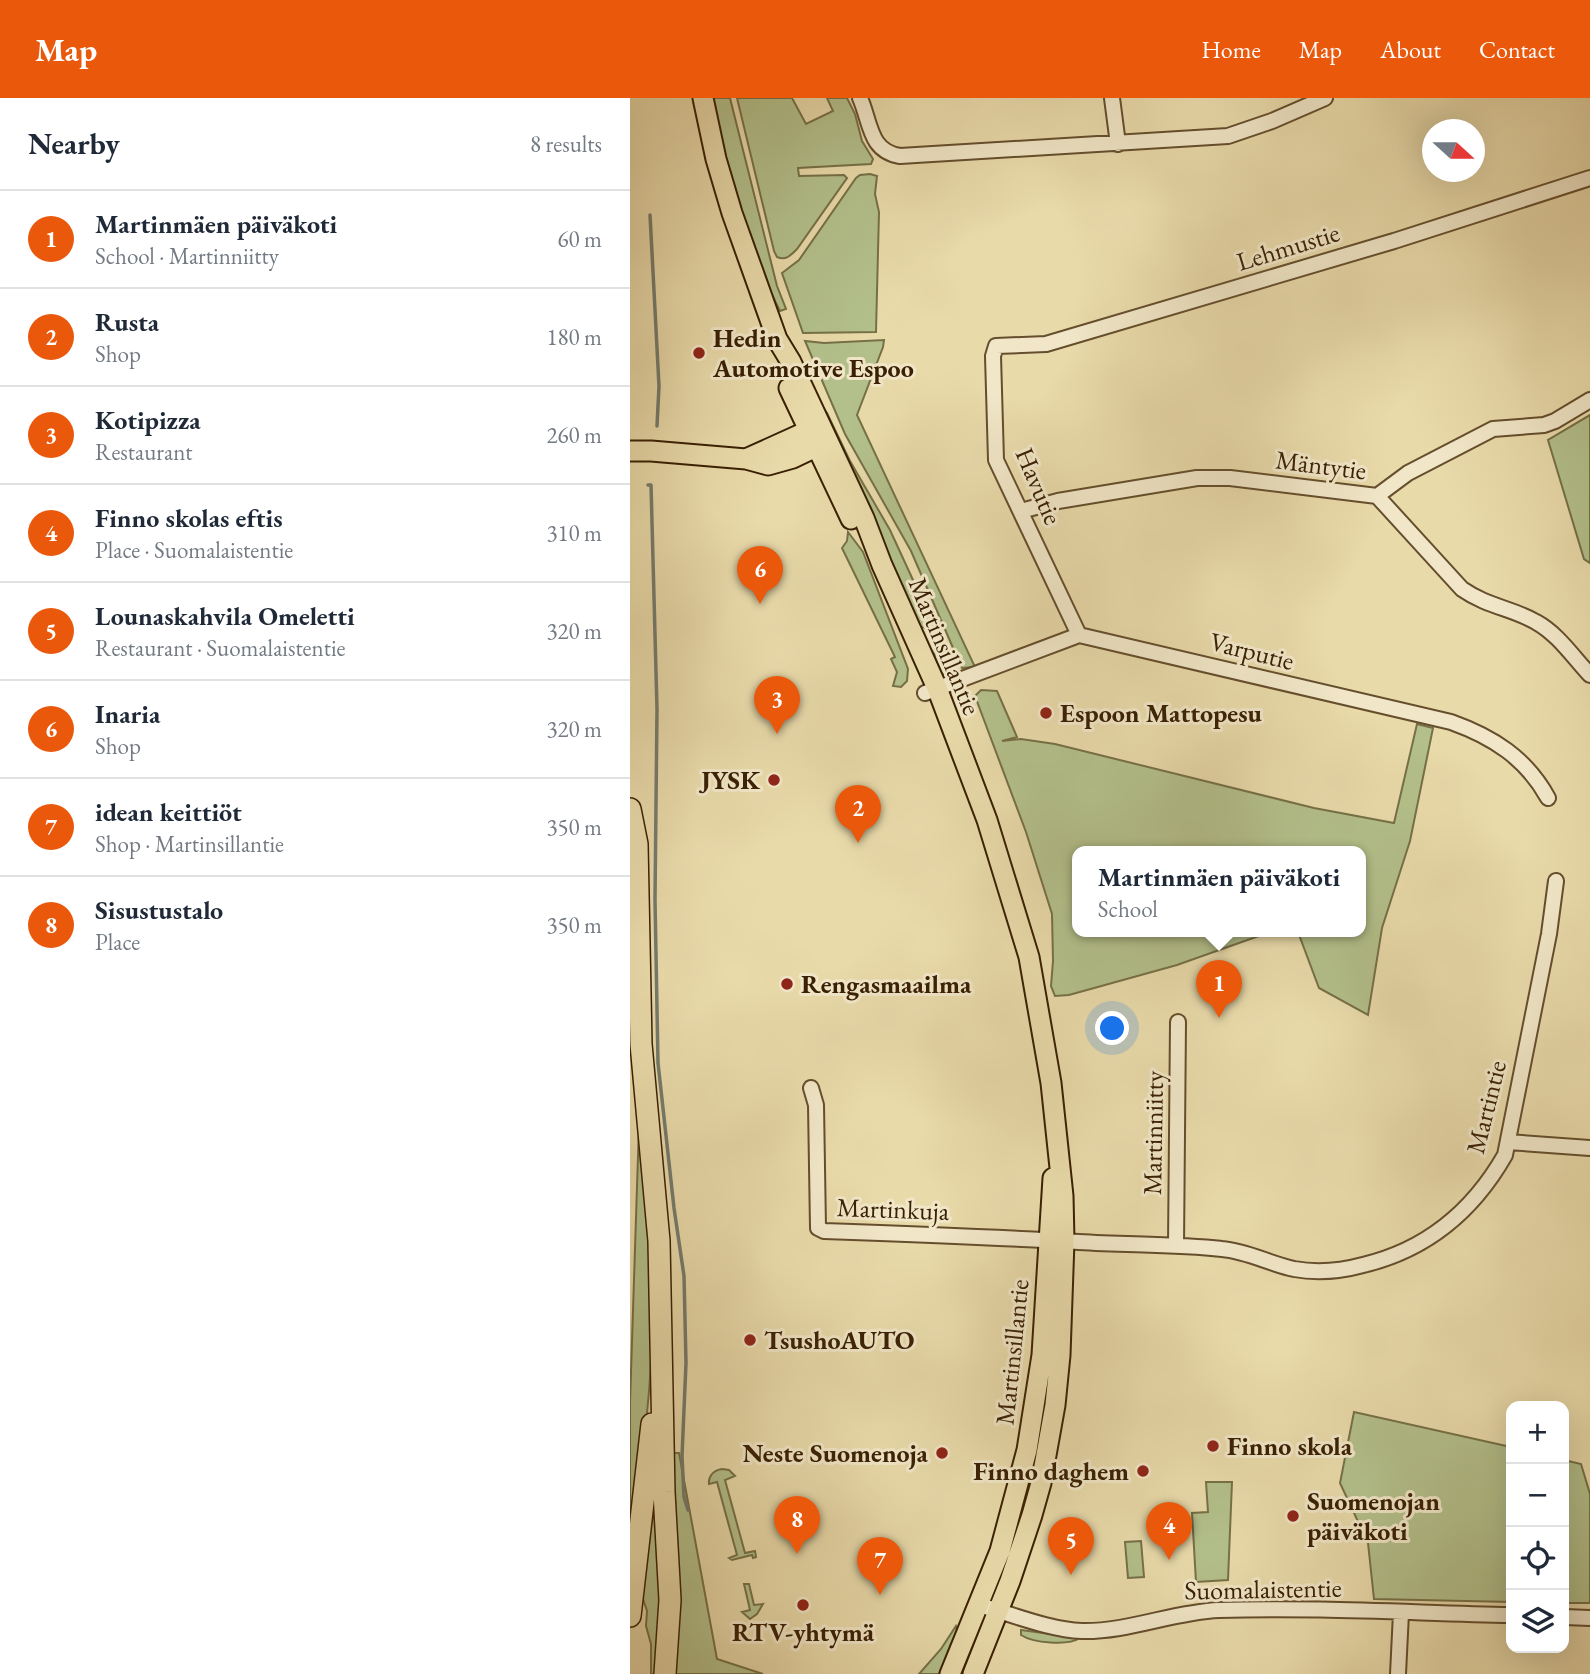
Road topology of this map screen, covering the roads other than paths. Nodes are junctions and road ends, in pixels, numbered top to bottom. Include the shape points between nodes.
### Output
1 (703, 98) edge
2 (860, 98) edge
3 (1112, 98) edge
4 (1325, 98) edge
5 (1118, 144) junction
6 (1590, 178) edge
7 (996, 346) joint
8 (1590, 400) edge
9 (816, 437) junction
10 (630, 451) edge
11 (1377, 496) junction
12 (1021, 511) junction
13 (1079, 635) junction
14 (1590, 675) edge
15 (931, 690) junction
16 (1548, 798) dead end
17 (630, 809) edge
18 (1556, 881) dead end
19 (1178, 1022) dead end
20 (811, 1088) dead end
21 (1508, 1142) junction
22 (1590, 1149) edge
23 (1056, 1240) junction
24 (1176, 1245) junction
25 (660, 1331) junction
26 (989, 1608) junction
27 (1401, 1613) junction
28 (1506, 1615) edge
29 (630, 1616) edge
30 (1569, 1617) edge
31 (1590, 1618) edge
32 (665, 1674) edge
33 (950, 1674) edge
34 (973, 1674) edge
35 (1398, 1674) edge

1 - 9 main road, Martinsillantie via 732,213 777,339 781,369
2 - 5 street via 878,146 900,156
3 - 5 street
4 - 5 street via 1228,136
6 - 7 street, Lehmustie via 1045,344
7 - 12 street, Havutie via 996,460
8 - 11 street via 1544,425 1493,429 1408,473
9 - 10 main road via 746,459
9 - 15 main road, Martinsillantie via 860,507
11 - 12 street, Mäntytie via 1197,478
11 - 14 street, Mäntytie via 1462,589 1478,601 1535,621
12 - 13 street, Havutie
13 - 15 street
13 - 16 street, Varputie via 1451,722 1496,742 1537,777
15 - 23 main road, Martinsillantie via 1020,962 1033,985 1056,1150 1050,1196
17 - 25 highway via 637,844 641,1044 656,1202
18 - 21 street, Martintie
19 - 24 street, Martinniitty
20 - 23 street, Martinkuja via 816,1105 818,1228
21 - 22 street
21 - 24 street, Martintie via 1491,1179 1469,1205 1430,1238 1393,1257 1355,1267 1294,1269 1235,1250
23 - 24 street, Martintie
23 - 26 main road, Martinsillantie via 1028,1446
25 - 29 highway
25 - 32 highway via 670,1600
26 - 27 street, Suomalaistentie via 1085,1631 1218,1610
26 - 33 main road, Martinsillantie
26 - 34 main road, Martinsillantie
27 - 28 street, Suomalaistentie
27 - 35 street
30 - 31 street

